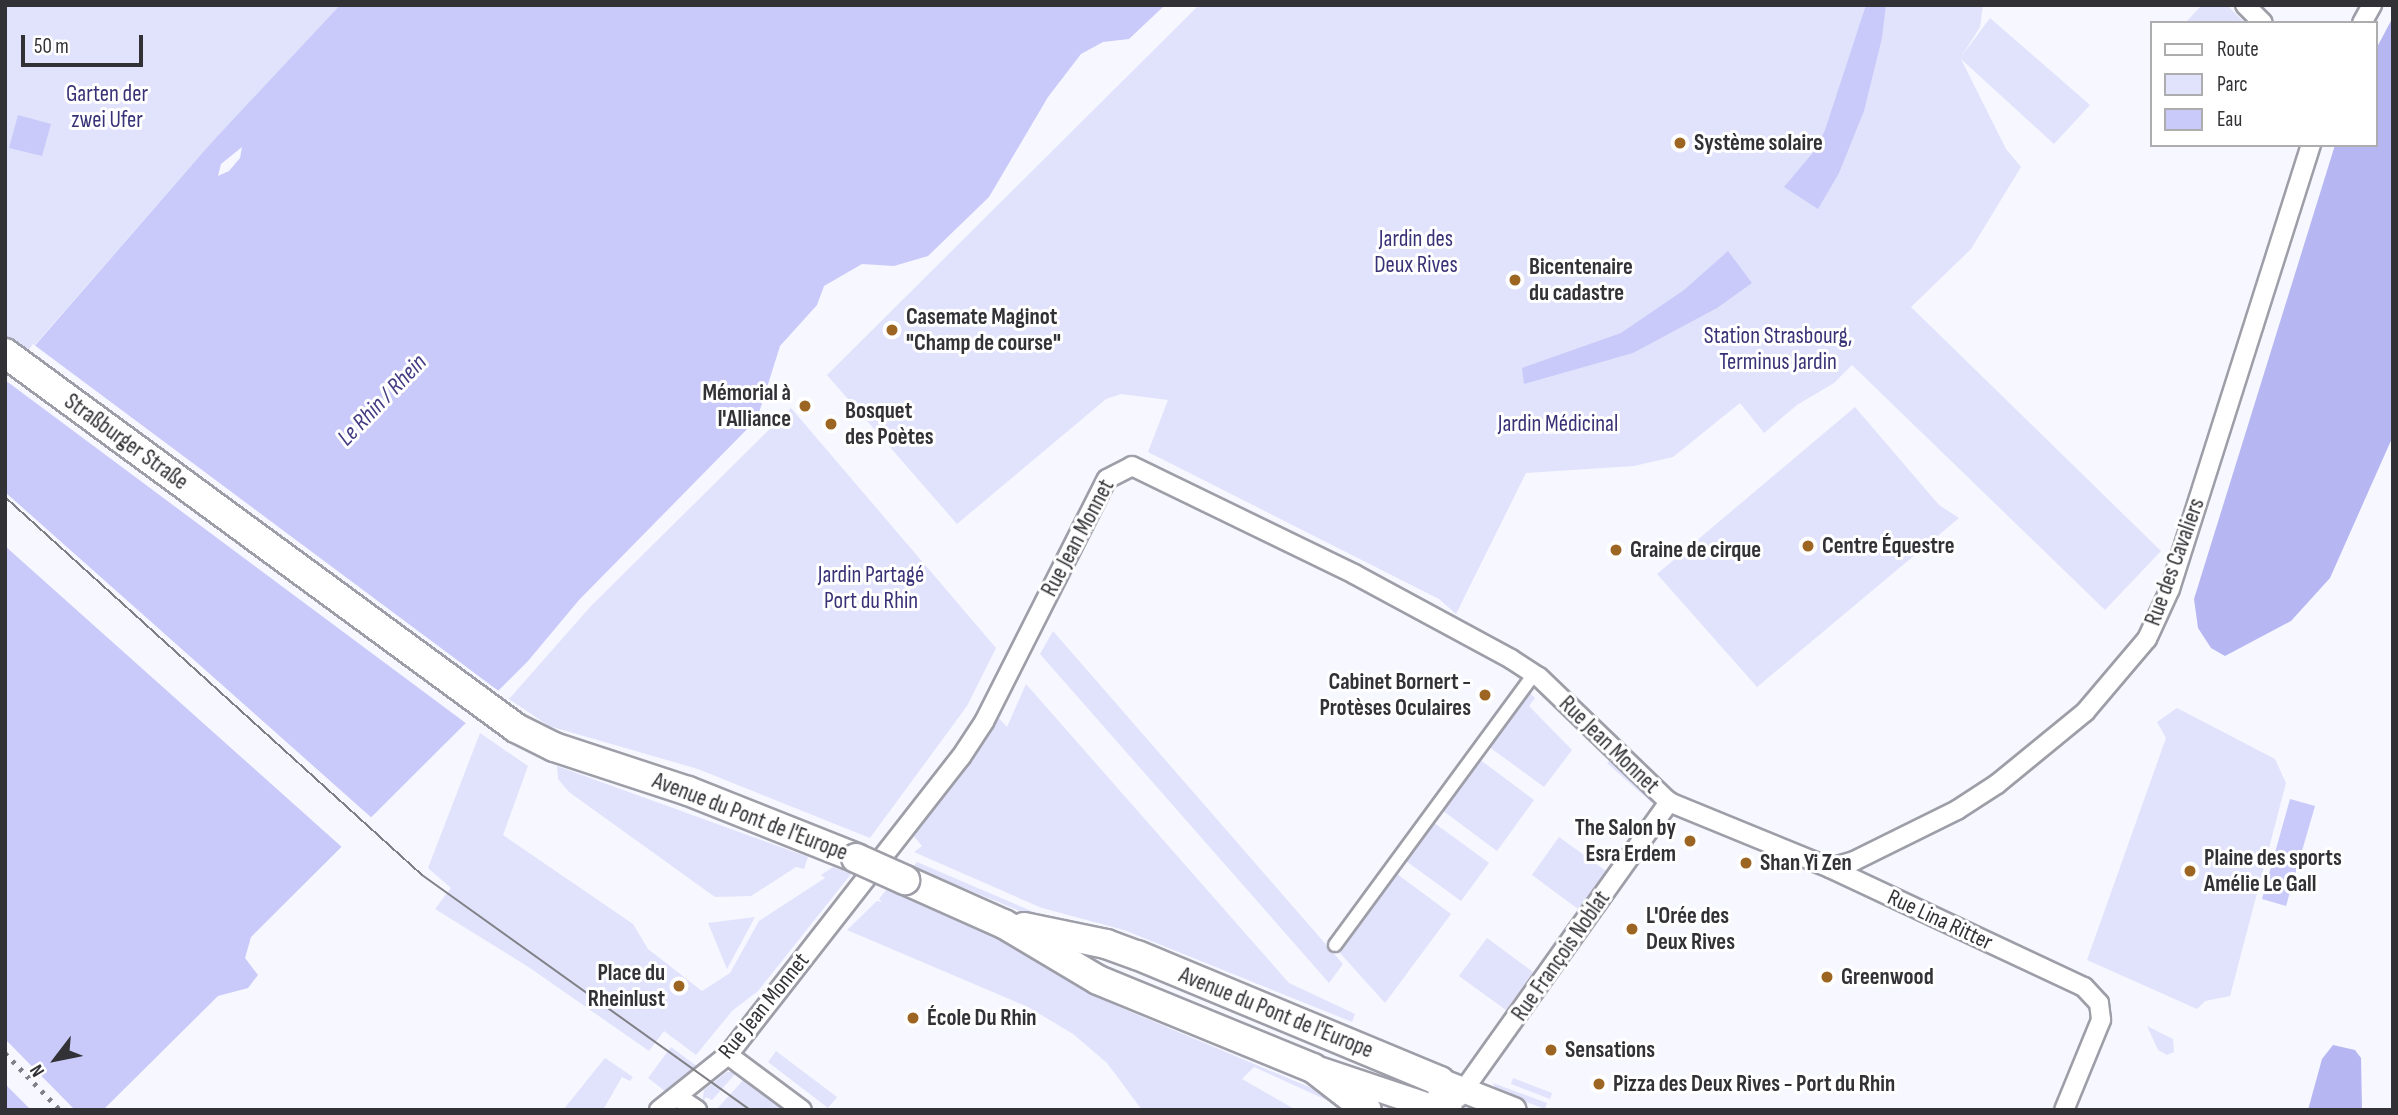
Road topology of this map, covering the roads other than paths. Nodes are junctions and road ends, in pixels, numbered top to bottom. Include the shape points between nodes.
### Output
1 (2245, 5) edge
2 (2372, 5) edge
3 (2261, 21) edge
4 (2363, 21) edge
5 (2310, 147) edge
6 (5, 353) edge
7 (1534, 674) junction
8 (496, 713) joint
9 (1669, 802) junction
10 (1830, 869) junction
11 (1004, 924) junction
12 (1335, 946) dead end
13 (728, 1055) junction
14 (1313, 1068) junction
15 (678, 1097) junction
16 (1455, 1100) edge
17 (659, 1110) edge
18 (697, 1110) edge
19 (802, 1110) edge
20 (1367, 1110) edge
21 (1441, 1110) edge
22 (1514, 1110) edge
23 (2064, 1110) edge

1 - 3 street
2 - 4 street
5 - 10 street, Rue des Cavaliers via 2170,589 2147,639 2085,712 1997,784 1956,810
6 - 8 main road, Straßburger Straße
7 - 9 street, Rue Jean Monnet
7 - 12 street
7 - 13 street, Rue Jean Monnet via 1342,568 1143,468 1123,467 1101,490 984,722
8 - 11 main road, Avenue du Pont de l'Europe, bridge via 554,747 688,792 856,858
9 - 10 street, Rue Lina Ritter
9 - 16 street, Rue François Noblat
10 - 23 street, Rue Lina Ritter via 2094,993 2101,1020
11 - 14 main road, Avenue du Pont de l'Europe via 1098,980
11 - 16 main road, Avenue du Pont de l'Europe via 1106,944
13 - 15 street, Rue Jean Monnet
13 - 19 street
14 - 20 main road, Avenue du Pont de l'Europe
14 - 21 main road
15 - 17 street, Rue Jean Monnet
15 - 18 street
16 - 22 main road

